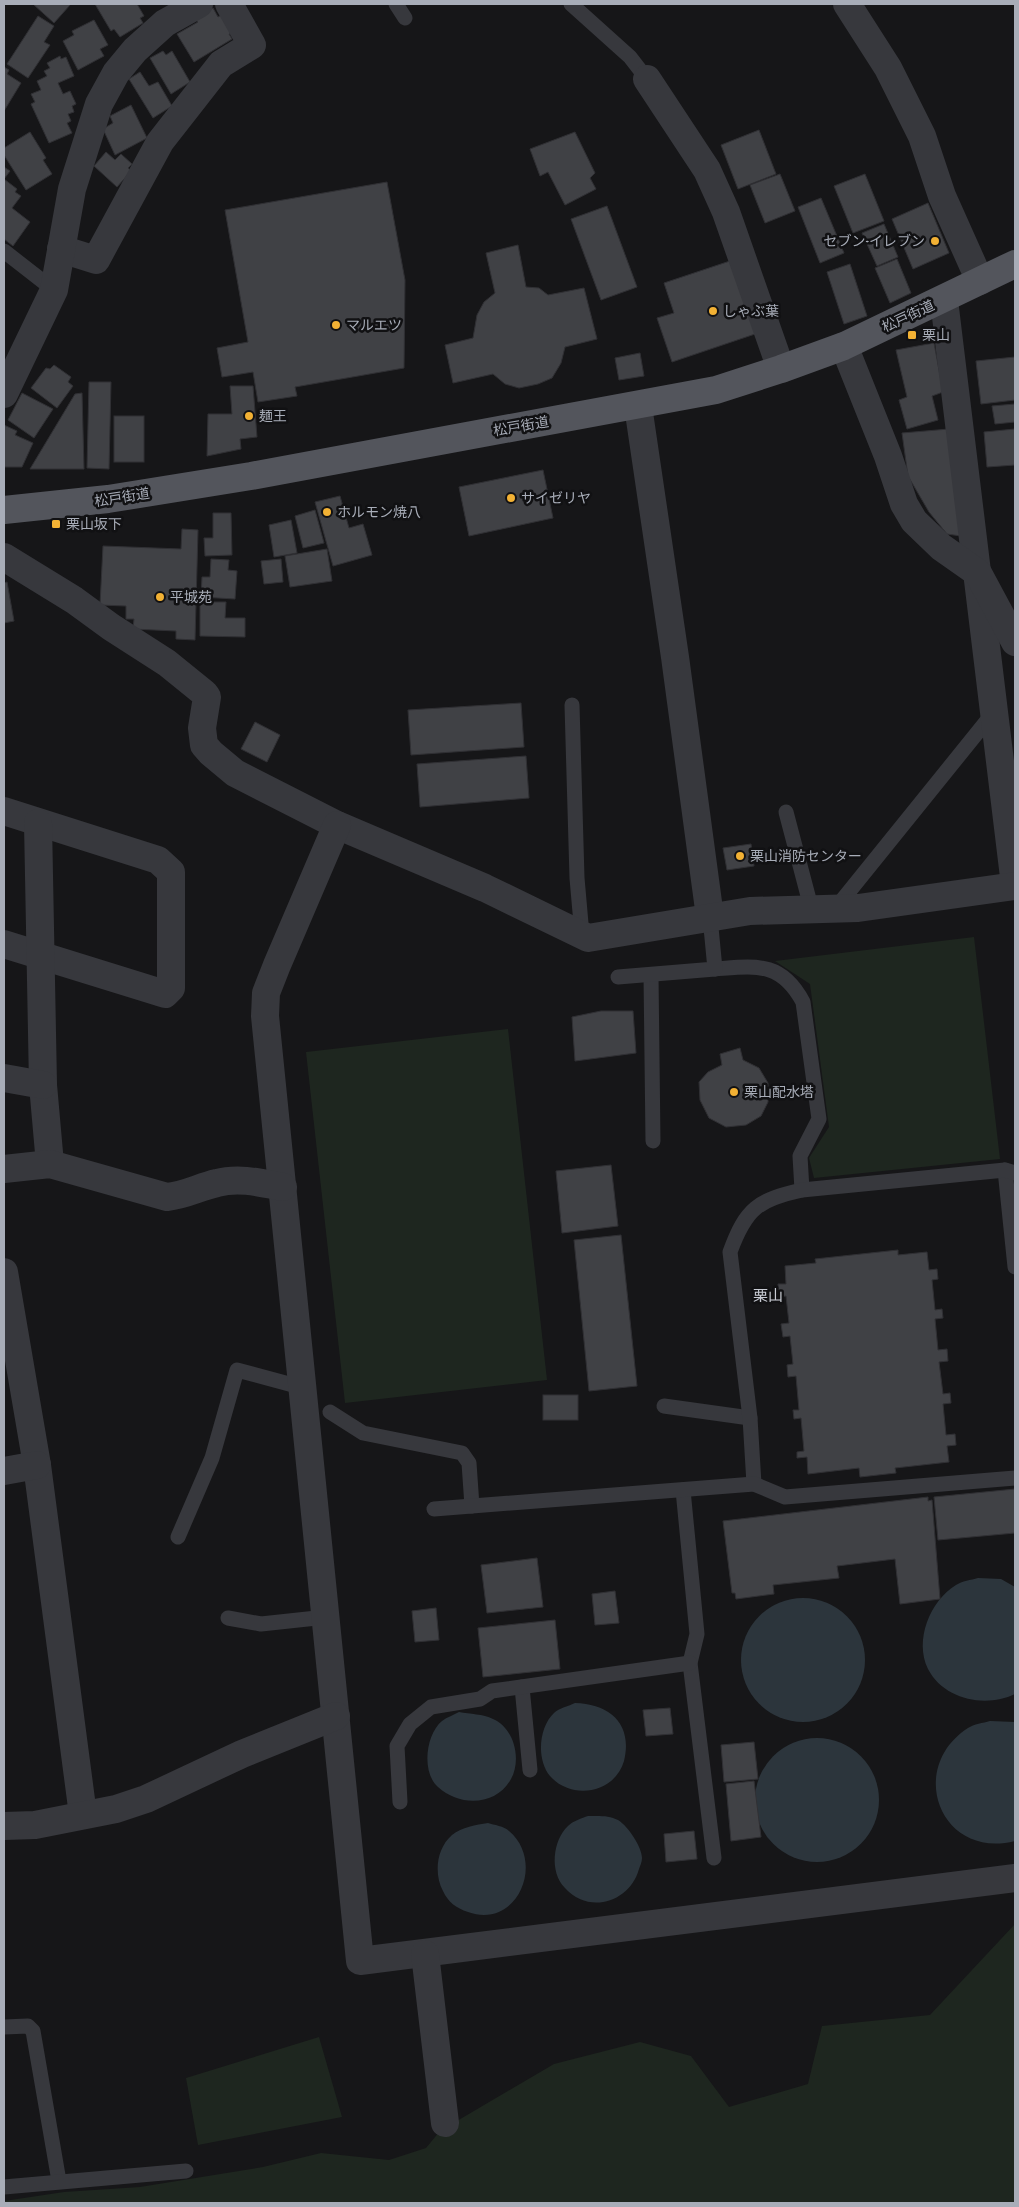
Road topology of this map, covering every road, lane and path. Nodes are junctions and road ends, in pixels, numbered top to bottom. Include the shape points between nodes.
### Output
1 (199, 4) edge
2 (229, 4) edge
3 (396, 4) edge
4 (571, 4) edge
5 (847, 4) edge
6 (405, 18) dead end
7 (647, 79) joint
8 (61, 249) junction
9 (4, 252) edge
10 (1015, 264) edge
11 (980, 281) junction
12 (54, 290) junction
13 (944, 300) junction
14 (844, 346) junction
15 (782, 369) junction
16 (4, 394) edge
17 (638, 406) junction
18 (4, 510) edge
19 (4, 557) edge
20 (978, 573) junction
21 (1012, 626) edge
22 (572, 705) dead end
23 (995, 711) junction
24 (4, 811) edge
25 (786, 812) dead end
26 (38, 823) junction
27 (336, 825) junction
28 (1015, 886) edge
29 (824, 910) junction
30 (710, 917) junction
31 (582, 935) junction
32 (4, 944) edge
33 (40, 955) junction
34 (715, 969) junction
35 (650, 975) junction
36 (618, 977) dead end
37 (4, 1078) edge
38 (43, 1085) junction
39 (653, 1141) dead end
40 (50, 1164) junction
41 (4, 1169) edge
42 (1010, 1172) edge
43 (284, 1188) junction
44 (802, 1190) junction
45 (1015, 1266) edge
46 (4, 1272) edge
47 (304, 1388) junction
48 (664, 1406) dead end
49 (330, 1412) dead end
50 (750, 1418) junction
51 (36, 1465) junction
52 (4, 1471) edge
53 (1015, 1478) edge
54 (754, 1484) junction
55 (683, 1490) junction
56 (472, 1506) junction
57 (434, 1509) dead end
58 (178, 1536) dead end
59 (326, 1617) junction
60 (228, 1618) dead end
61 (690, 1663) junction
62 (522, 1687) junction
63 (336, 1716) junction
64 (530, 1770) dead end
65 (400, 1802) dead end
66 (83, 1815) junction
67 (4, 1826) edge
68 (714, 1858) dead end
69 (1015, 1878) edge
70 (425, 1954) junction
71 (4, 2027) edge
72 (444, 2122) dead end
73 (186, 2171) dead end
74 (58, 2181) junction
75 (4, 2187) edge

1 - 8 street via 165,23 135,50 116,73 99,104 85,142
2 - 8 street via 252,44 221,64 160,142 96,260
3 - 6 lane
4 - 7 lane via 630,57
5 - 11 street via 888,68 922,136 942,196
7 - 15 street via 707,170 726,212
8 - 12 street
9 - 12 lane
10 - 11 main road, 松戸街道
11 - 13 main road, 松戸街道
12 - 16 street
13 - 14 main road, 松戸街道
13 - 20 street
14 - 15 main road, 松戸街道
14 - 20 street via 904,504 914,521
15 - 17 main road, 松戸街道 via 716,390
17 - 18 main road, 松戸街道 via 251,476 108,499
17 - 30 street
19 - 27 street via 167,663 204,693 204,745 235,773
20 - 21 street
20 - 23 street
22 - 31 lane via 577,878
23 - 28 street
23 - 29 lane
24 - 26 street
25 - 29 lane
26 - 33 street
26 - 33 street via 158,860 171,872 171,988 165,994
27 - 31 street via 484,888
27 - 43 street via 266,993 265,1016
28 - 29 street
29 - 30 street via 750,911
30 - 31 street via 588,938
30 - 34 lane
32 - 33 street
33 - 38 street
34 - 35 lane
34 - 44 lane via 769,968 796,989 804,1002 819,1118 800,1156
35 - 36 lane
35 - 39 lane
37 - 38 street
38 - 40 street
40 - 41 street
40 - 43 street via 167,1197 183,1196 217,1182 250,1180
42 - 44 lane
42 - 45 lane
43 - 47 street
44 - 50 lane via 770,1198 749,1214 737,1231 730,1252
46 - 51 street
47 - 58 lane via 237,1370 212,1458
47 - 59 street
48 - 50 lane
49 - 56 lane via 363,1433 462,1453 469,1463
50 - 54 lane
51 - 52 street
51 - 66 street
53 - 54 lane via 785,1497
54 - 55 lane
55 - 56 lane
55 - 61 lane via 697,1634
56 - 57 lane
59 - 60 lane via 261,1624
59 - 63 street
61 - 62 lane
61 - 68 lane
62 - 64 lane
62 - 65 lane via 492,1691 480,1699 432,1707 410,1724 397,1746
63 - 66 street via 242,1754 146,1800
63 - 70 street via 360,1961
66 - 67 street via 35,1825
69 - 70 street
70 - 72 street
71 - 74 lane via 28,2026 33,2031
73 - 74 lane
74 - 75 lane

